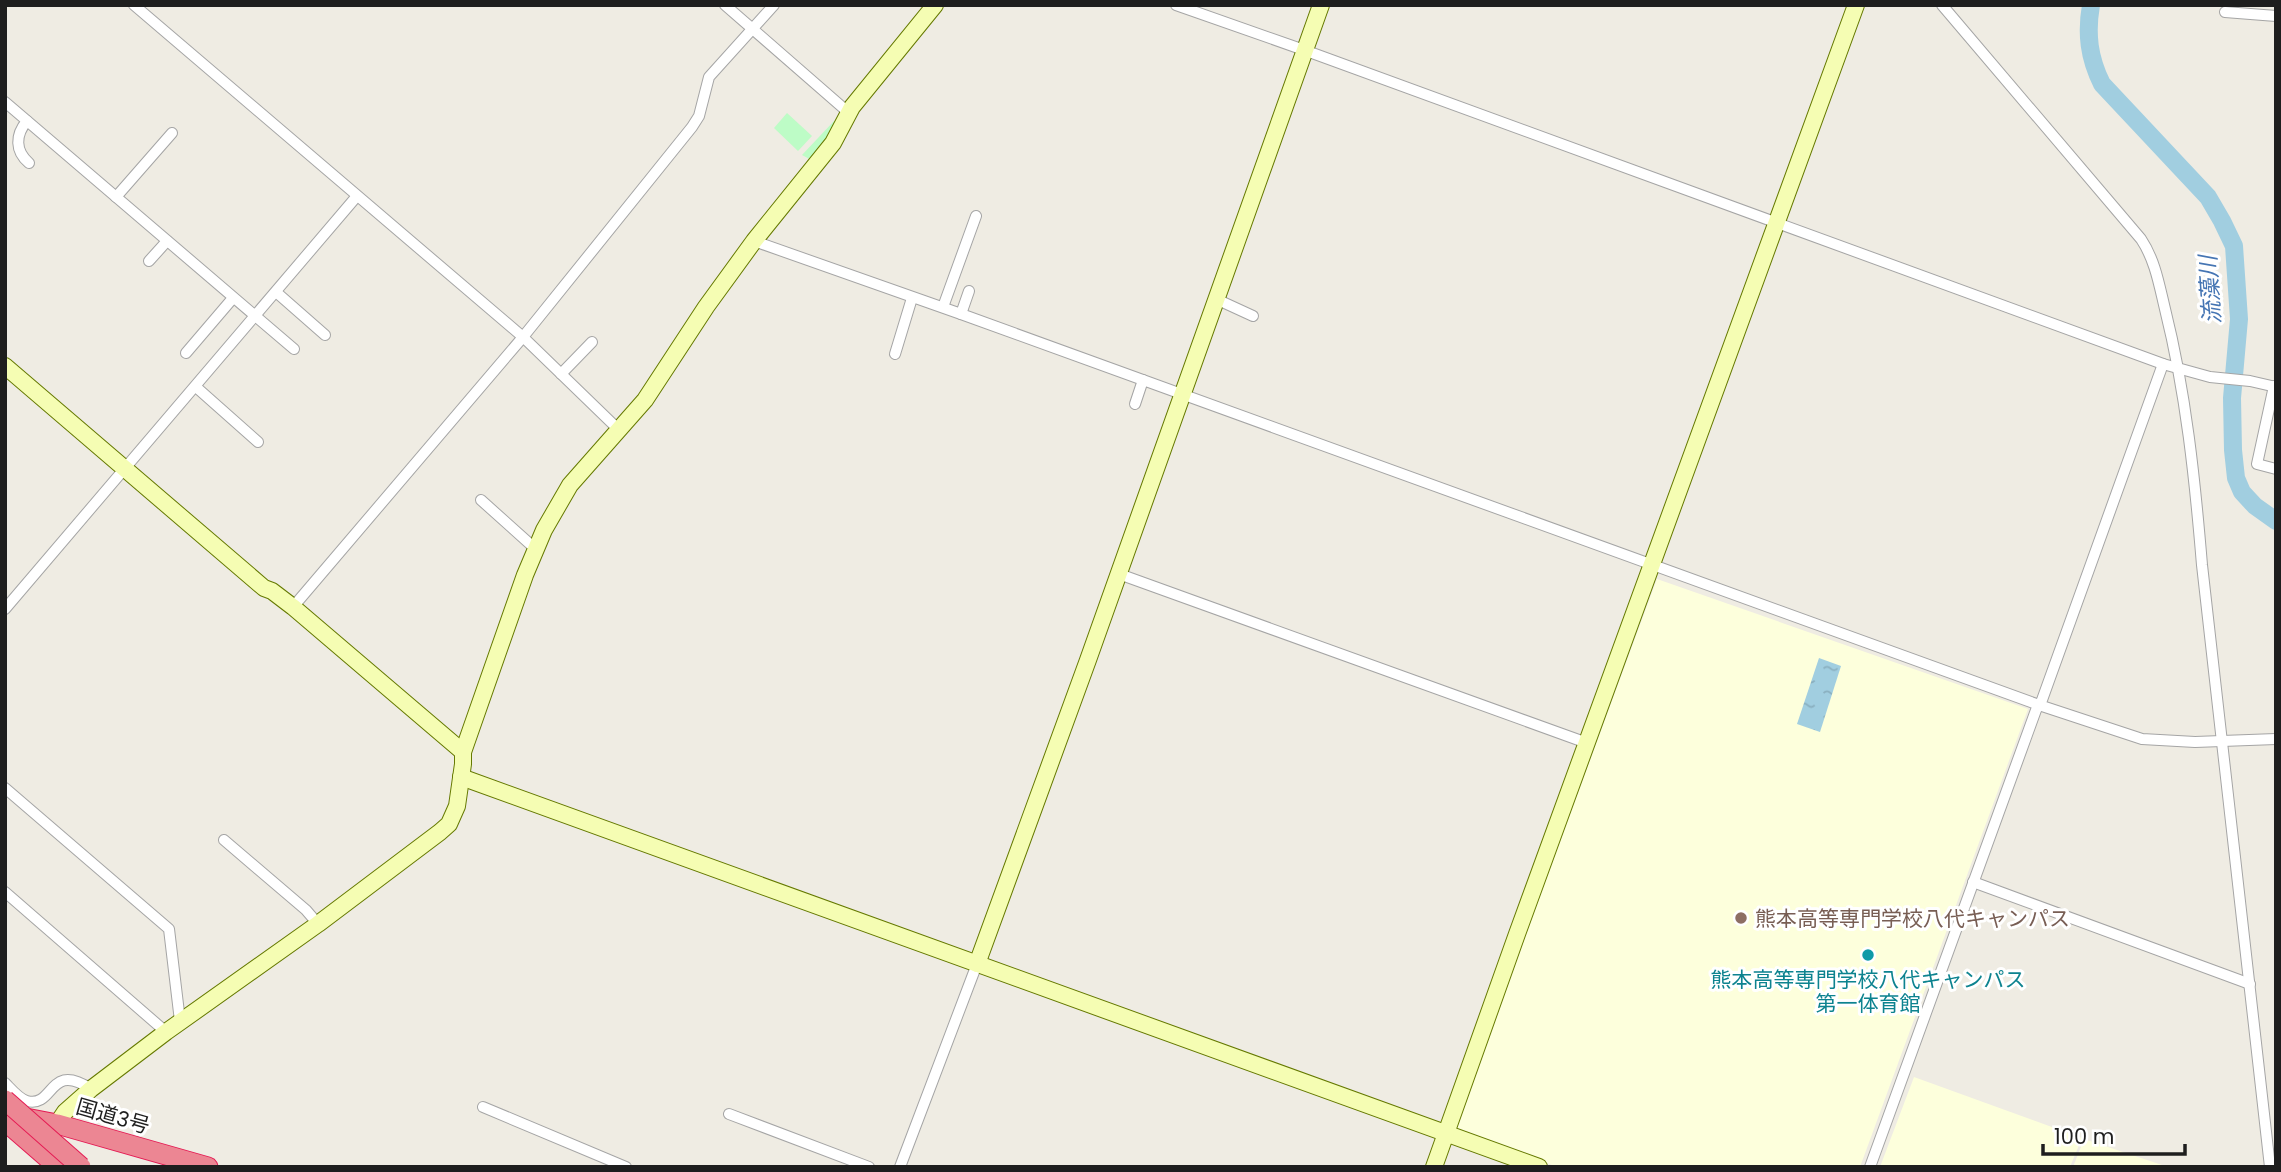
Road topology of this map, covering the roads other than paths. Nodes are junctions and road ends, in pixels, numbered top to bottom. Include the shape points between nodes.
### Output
1 (134, 5) edge
2 (724, 5) edge
3 (774, 5) edge
4 (935, 5) edge
5 (1176, 5) edge
6 (1321, 5) edge
7 (1856, 5) edge
8 (1942, 5) edge
9 (2225, 12) dead end
10 (2276, 16) edge
11 (752, 29) junction
12 (1304, 50) junction
13 (5, 102) edge
14 (849, 113) junction
15 (27, 121) junction
16 (172, 133) dead end
17 (29, 163) dead end
18 (358, 196) junction
19 (116, 197) junction
20 (976, 216) dead end
21 (1777, 224) junction
22 (167, 240) junction
23 (754, 242) junction
24 (149, 261) dead end
25 (969, 290) dead end
26 (276, 292) junction
27 (233, 298) junction
28 (912, 298) junction
29 (1216, 299) junction
30 (943, 307) junction
31 (961, 314) junction
32 (256, 316) junction
33 (1253, 316) dead end
34 (325, 335) dead end
35 (523, 337) junction
36 (592, 342) dead end
37 (294, 349) dead end
38 (186, 353) dead end
39 (895, 354) dead end
40 (2163, 364) junction
41 (5, 366) edge
42 (2179, 368) junction
43 (561, 374) junction
44 (1143, 380) junction
45 (196, 387) junction
46 (2275, 387) edge
47 (1182, 394) junction
48 (1135, 404) dead end
49 (619, 430) junction
50 (258, 442) dead end
51 (2276, 468) edge
52 (126, 469) junction
53 (481, 500) dead end
54 (537, 547) junction
55 (1653, 564) junction
56 (1119, 574) junction
57 (293, 607) junction
58 (5, 608) edge
59 (2039, 705) junction
60 (2223, 739) junction
61 (2276, 739) edge
62 (1587, 743) junction
63 (463, 752) junction
64 (461, 778) junction
65 (5, 788) edge
66 (224, 840) dead end
67 (1973, 882) junction
68 (5, 892) edge
69 (318, 924) junction
70 (977, 964) junction
71 (2250, 984) junction
72 (180, 1021) junction
73 (166, 1032) junction
74 (5, 1083) edge
75 (91, 1089) junction
76 (5, 1100) edge
77 (483, 1107) dead end
78 (5, 1114) edge
79 (729, 1114) dead end
80 (5, 1121) edge
81 (57, 1124) junction
82 (5, 1131) edge
83 (1446, 1134) junction
84 (49, 1167) edge
85 (58, 1167) edge
86 (82, 1167) edge
87 (208, 1167) edge
88 (626, 1167) edge
89 (869, 1167) edge
90 (900, 1167) edge
91 (1434, 1167) edge
92 (1539, 1167) edge
93 (1870, 1167) edge
94 (2270, 1167) edge

1 - 18 street
2 - 11 street
3 - 11 street
4 - 14 street
5 - 12 street
6 - 12 street
7 - 21 street
8 - 42 street via 2147,247
9 - 10 street
11 - 14 street
11 - 35 street via 709,77 692,127
12 - 21 street
12 - 29 street
13 - 15 street
14 - 23 street via 833,143
15 - 17 street via 20,130 19,149
15 - 19 street
16 - 19 street
18 - 26 street
18 - 35 street
19 - 22 street
20 - 30 street
21 - 40 street
21 - 55 street
22 - 24 street
22 - 27 street
23 - 28 street
23 - 49 street via 645,400
25 - 31 street
26 - 32 street
26 - 34 street
27 - 32 street
27 - 38 street
28 - 30 street
28 - 39 street
29 - 33 street
29 - 47 street
30 - 31 street
31 - 44 street
32 - 37 street
32 - 45 street
35 - 43 street
35 - 57 street
36 - 43 street
40 - 42 street
40 - 59 street
41 - 52 street
42 - 46 street
42 - 60 street
43 - 49 street
44 - 47 street
44 - 48 street
45 - 50 street
45 - 52 street
46 - 51 street via 2257,464
47 - 55 street
47 - 56 street
49 - 54 street via 570,485
52 - 57 street via 264,588
52 - 58 street
53 - 54 street
54 - 63 street
55 - 59 street
55 - 62 street
56 - 62 street
56 - 70 street
57 - 63 street
59 - 60 street via 2142,739
59 - 67 street
60 - 61 street
60 - 71 street
62 - 83 street
63 - 64 street
64 - 69 street via 449,824
64 - 70 street
65 - 72 street via 169,929
66 - 69 street
67 - 71 street
67 - 93 street
68 - 73 street
69 - 72 street
70 - 83 street
70 - 90 street
71 - 94 street
72 - 73 street
73 - 75 street
74 - 75 street via 29,1102 42,1099 61,1080 74,1079
75 - 81 street
76 - 86 highway, bridge
77 - 88 street
78 - 81 highway, 国道3号
79 - 89 street
80 - 85 highway
81 - 87 highway, 国道3号
82 - 84 highway
83 - 91 street
83 - 92 street

